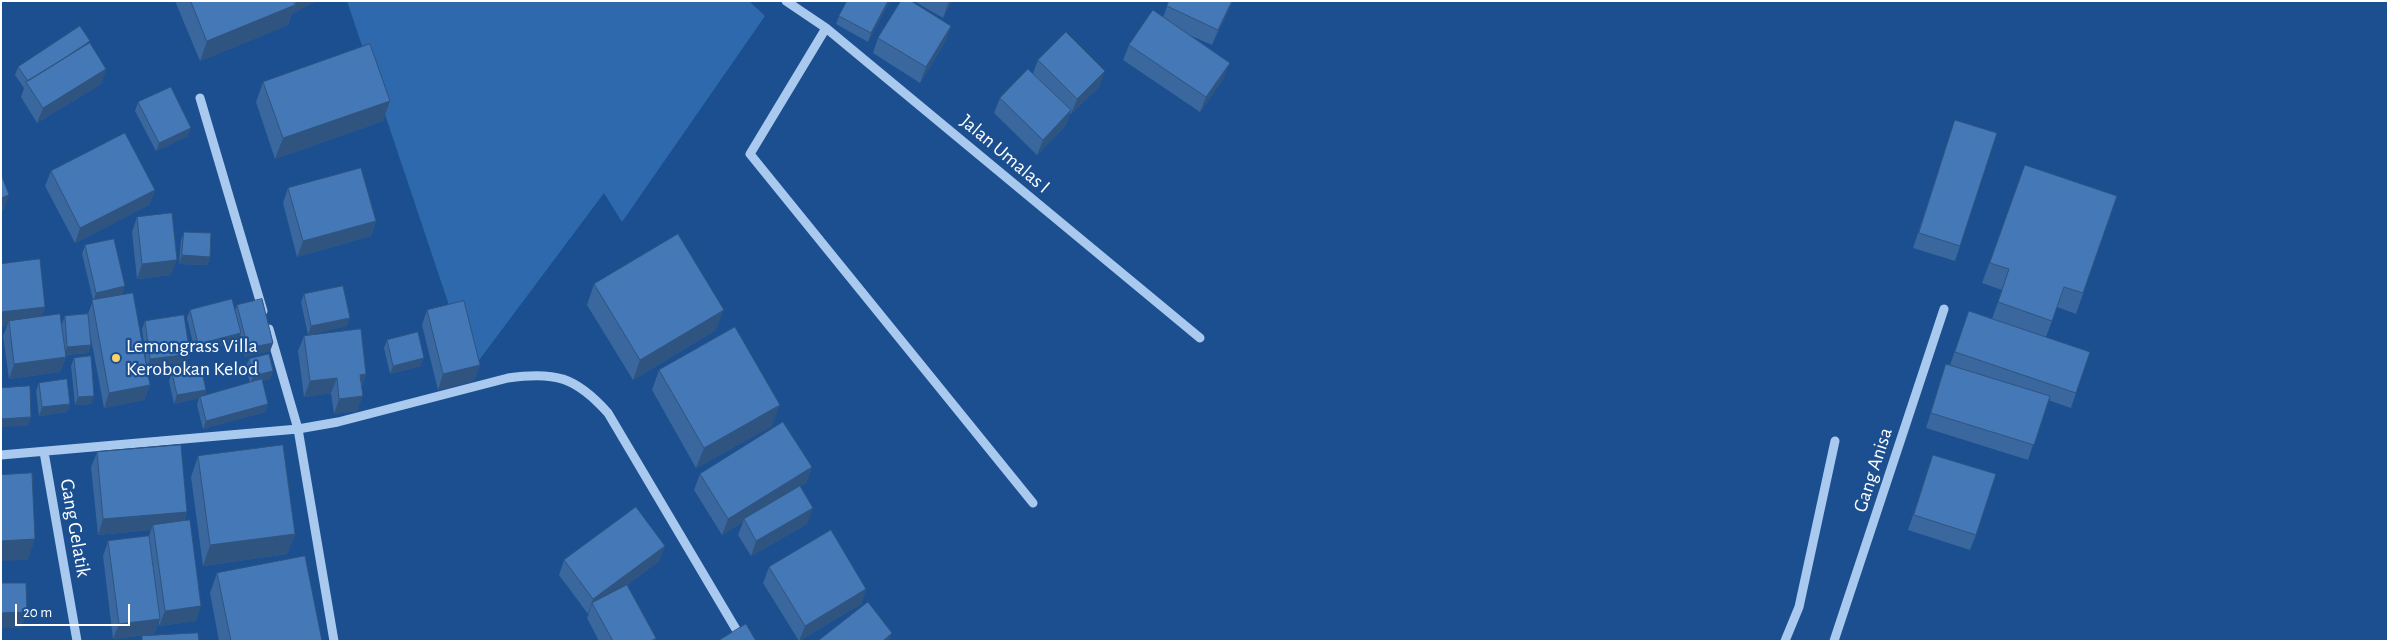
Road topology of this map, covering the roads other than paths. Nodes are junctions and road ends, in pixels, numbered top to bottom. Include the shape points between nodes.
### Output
1 (786, 1) edge
2 (826, 28) junction
3 (200, 98) dead end
4 (1944, 309) dead end
5 (1200, 338) dead end
6 (298, 429) junction
7 (1835, 441) dead end
8 (44, 452) junction
9 (1, 455) edge
10 (1033, 503) dead end
11 (78, 641) edge
12 (334, 641) edge
13 (744, 641) edge
14 (1785, 641) edge
15 (1834, 641) edge

1 - 2 street, Jalan Umalas I
2 - 5 street, Jalan Umalas I
2 - 10 street via 750,154
3 - 6 street
4 - 15 street, Gang Anisa
6 - 8 street
6 - 12 street
6 - 13 street via 338,422 508,378 555,376 574,383 592,395 608,413
7 - 14 street via 1799,607
8 - 9 street
8 - 11 street, Gang Gelatik

